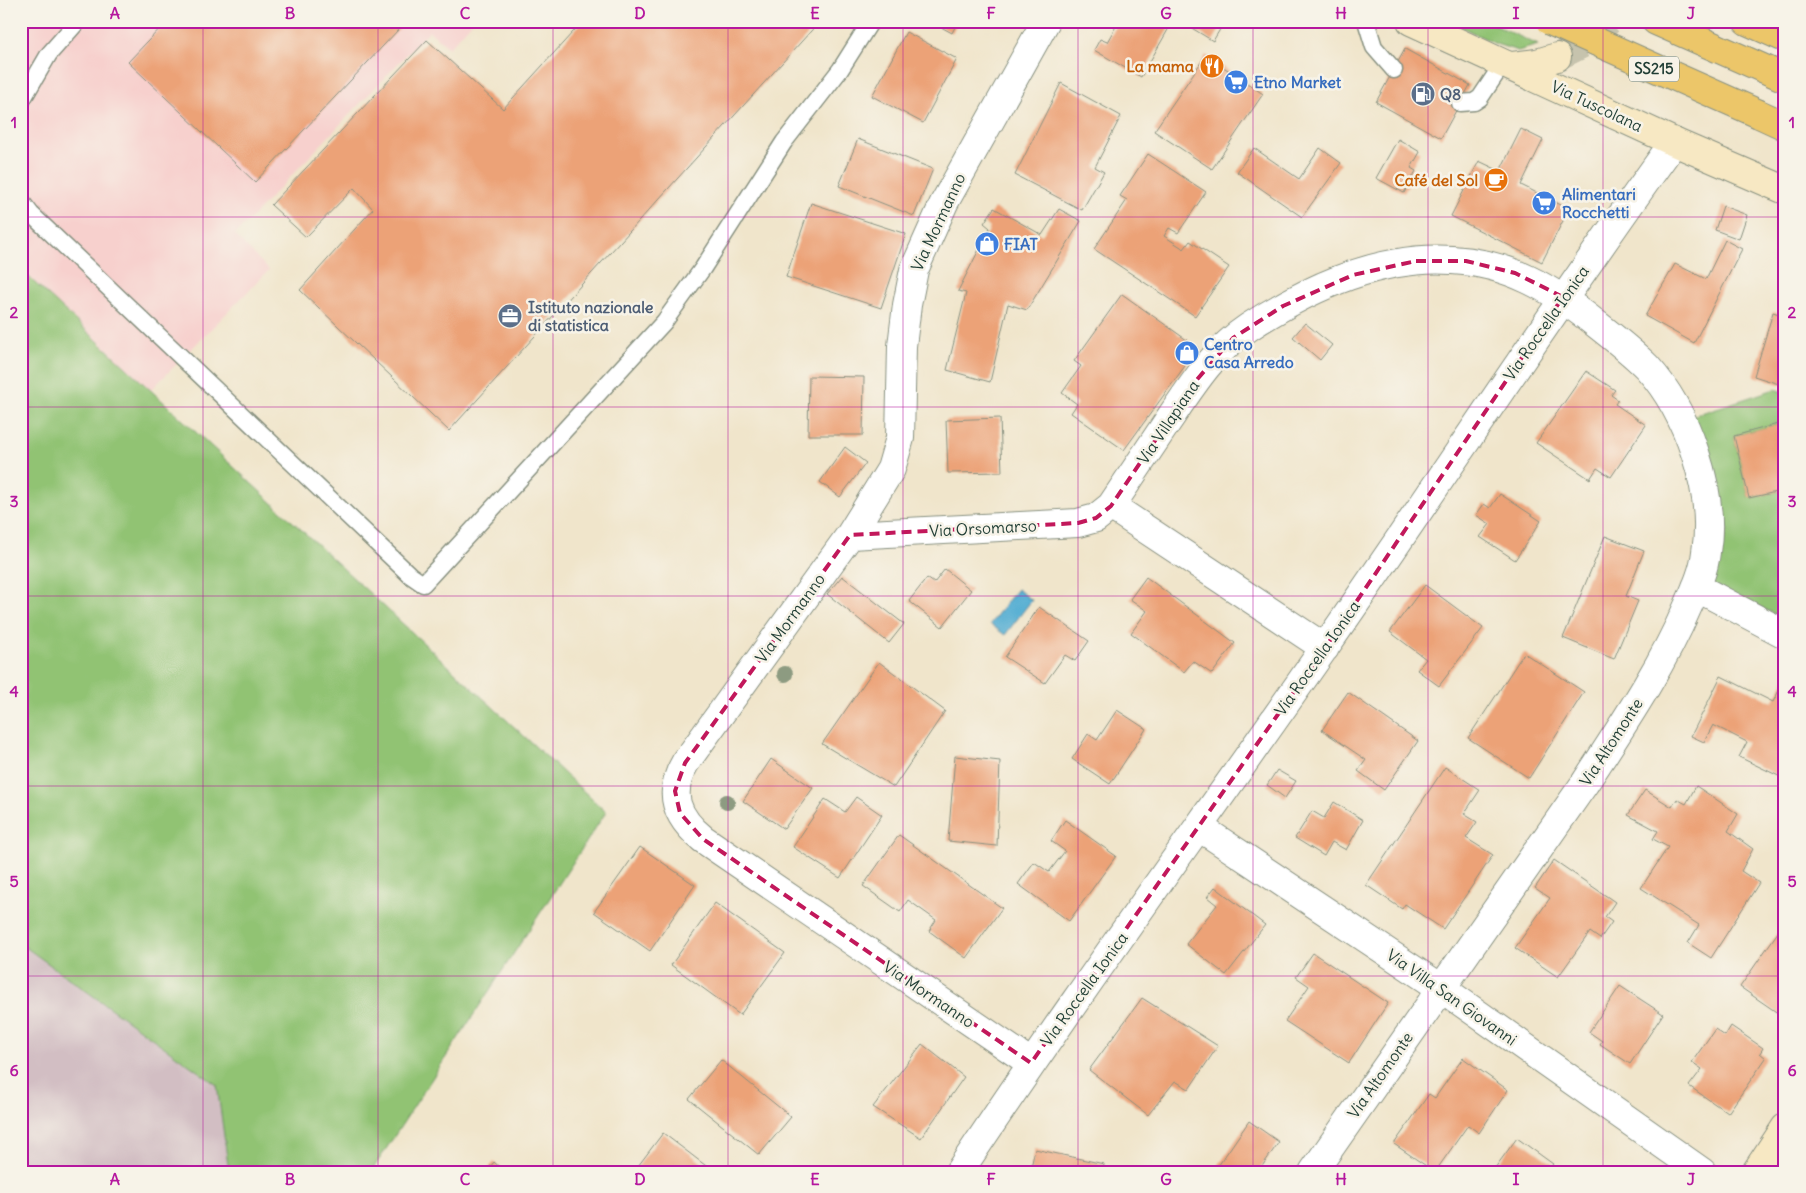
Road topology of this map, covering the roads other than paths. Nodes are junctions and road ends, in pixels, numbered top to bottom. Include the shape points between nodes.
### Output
1 (78, 21) edge
2 (871, 21) edge
3 (1046, 21) edge
4 (1366, 21) edge
5 (1411, 21) edge
6 (1550, 21) edge
7 (1656, 21) edge
8 (1747, 21) edge
9 (1785, 38) edge
10 (1557, 57) tunnel mouth
11 (1508, 64) junction
12 (1394, 70) dead end
13 (1785, 78) edge
14 (21, 102) edge
15 (1460, 103) dead end
16 (1785, 126) edge
17 (1674, 142) junction
18 (1785, 190) edge
19 (21, 201) edge
20 (1563, 297) junction
21 (1111, 506) junction
22 (850, 535) junction
23 (1696, 587) junction
24 (1785, 634) edge
25 (1325, 648) junction
26 (1199, 828) junction
27 (1441, 988) junction
28 (1031, 1063) junction
29 (1785, 1128) edge
30 (959, 1172) edge
31 (1313, 1172) edge
32 (1702, 1172) edge
33 (1756, 1172) edge

1 - 14 lane via 50,54
2 - 19 lane via 840,70 784,142 664,322 423,584 410,576
3 - 22 street, Via Mormanno via 962,169 920,255 904,325 899,443 885,480
4 - 12 lane via 1374,47
5 - 11 main road, Via Tuscolana
6 - 16 main road, SS215, bridge
7 - 13 main road, SS215
8 - 9 main road
10 - 11 main road via 1537,63
11 - 15 lane via 1480,98
11 - 17 main road, Via Tuscolana
17 - 18 main road, Via Tuscolana
17 - 20 street, Via Roccella Ionica
20 - 21 street, Via Villapiana via 1515,273 1450,259 1373,269 1318,289 1249,327 1219,352 1194,383
20 - 23 street, Via Altomonte via 1646,367 1675,406 1706,497 1707,550
20 - 25 street, Via Roccella Ionica
21 - 22 street, Via Orsomarso via 1096,518 1078,523
21 - 25 street
22 - 28 street, Via Mormanno via 685,763 675,791 680,813 703,839
23 - 24 street
23 - 27 street, Via Altomonte via 1678,631 1628,718
25 - 26 street, Via Roccella Ionica
26 - 27 street, Via Villa San Giovanni
26 - 28 street, Via Roccella Ionica
27 - 31 street, Via Altomonte
27 - 32 street, Via Villa San Giovanni
28 - 30 street, Via Roccella Ionica
29 - 33 main road

